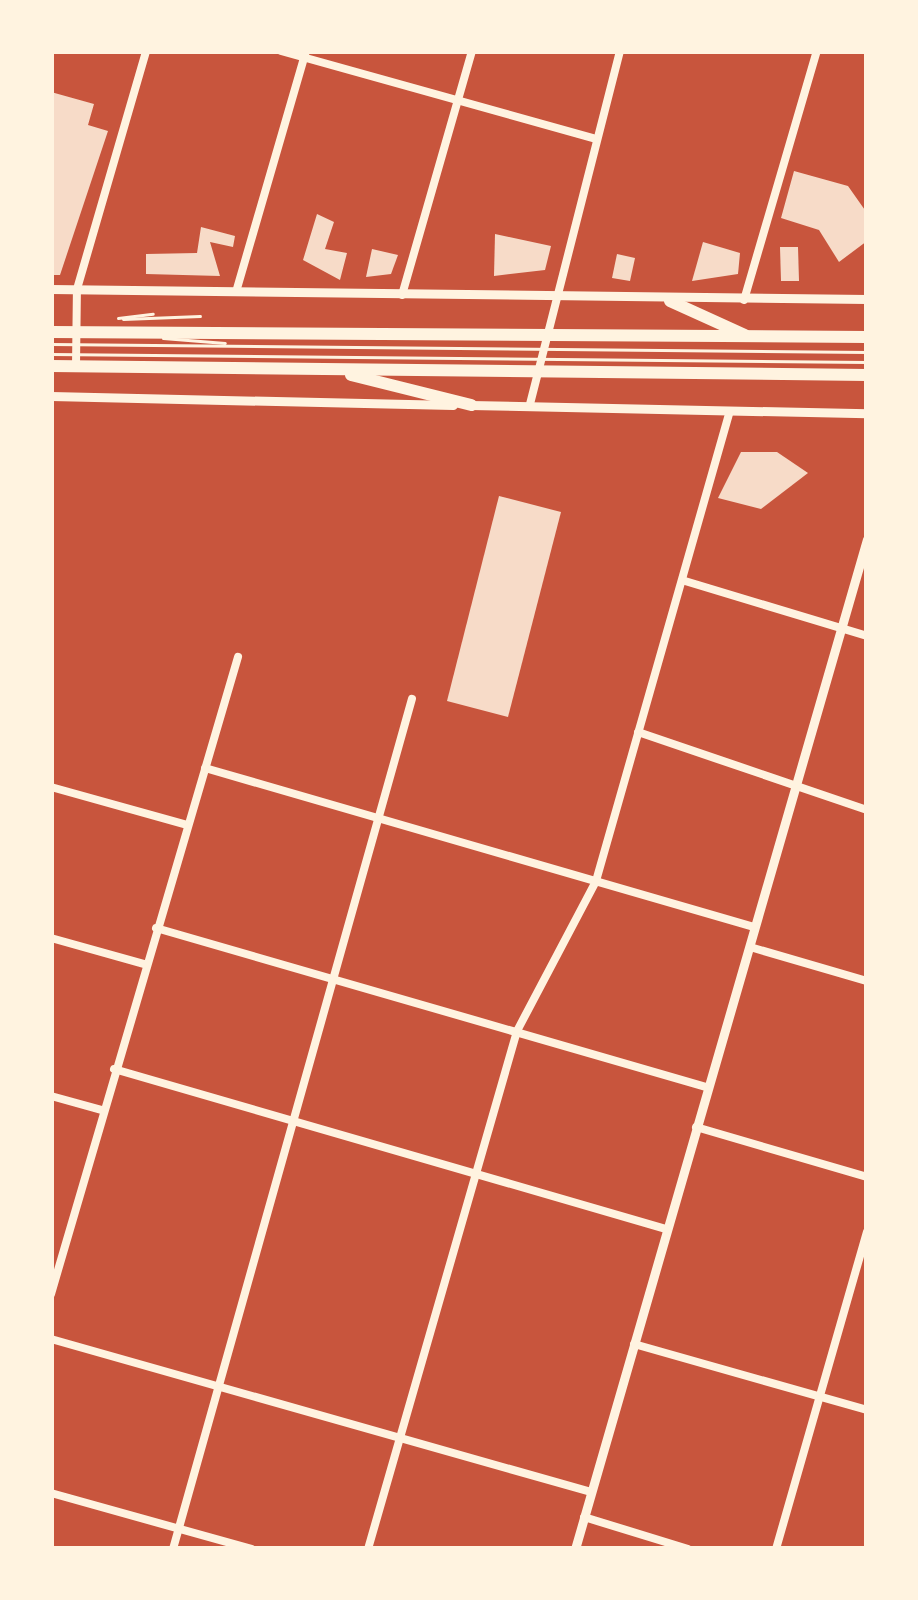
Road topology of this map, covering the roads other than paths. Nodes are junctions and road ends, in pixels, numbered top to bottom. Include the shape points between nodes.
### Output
1 (146, 51) edge
2 (281, 51) edge
3 (472, 51) edge
4 (620, 51) edge
5 (817, 51) edge
6 (305, 54) edge
7 (457, 104) junction
8 (593, 138) junction
9 (51, 289) edge
10 (76, 289) junction
11 (236, 292) junction
12 (402, 296) junction
13 (867, 299) edge
14 (744, 300) junction
15 (551, 301) junction
16 (670, 301) junction
17 (51, 332) edge
18 (746, 336) junction
19 (867, 337) edge
20 (51, 344) edge
21 (245, 344) junction
22 (540, 347) junction
23 (75, 349) junction
24 (867, 352) edge
25 (51, 354) edge
26 (867, 362) edge
27 (51, 366) edge
28 (327, 369) junction
29 (535, 373) junction
30 (867, 375) edge
31 (51, 396) edge
32 (530, 404) junction
33 (471, 405) junction
34 (730, 412) junction
35 (867, 412) edge
36 (867, 539) edge
37 (685, 580) junction
38 (841, 628) junction
39 (867, 635) edge
40 (238, 657) dead end
41 (412, 699) dead end
42 (638, 733) junction
43 (205, 768) junction
44 (792, 785) junction
45 (51, 787) edge
46 (867, 810) edge
47 (382, 819) junction
48 (188, 825) junction
49 (596, 881) junction
50 (754, 927) junction
51 (156, 928) junction
52 (51, 938) edge
53 (750, 946) junction
54 (144, 964) junction
55 (338, 978) junction
56 (867, 981) edge
57 (517, 1031) junction
58 (114, 1069) junction
59 (706, 1087) junction
60 (51, 1096) edge
61 (102, 1110) junction
62 (297, 1122) junction
63 (694, 1126) junction
64 (478, 1173) junction
65 (867, 1177) edge
66 (666, 1229) junction
67 (867, 1232) edge
68 (51, 1294) edge
69 (51, 1339) edge
70 (634, 1344) junction
71 (221, 1387) junction
72 (823, 1398) junction
73 (867, 1411) edge
74 (400, 1439) junction
75 (591, 1492) junction
76 (51, 1493) edge
77 (584, 1517) junction
78 (178, 1529) junction
79 (172, 1549) edge
80 (251, 1549) edge
81 (368, 1549) edge
82 (574, 1549) edge
83 (688, 1549) edge
84 (776, 1549) edge

1 - 10 street
2 - 6 street
3 - 7 street
4 - 8 street
5 - 14 street
6 - 7 street
6 - 11 street
7 - 8 street
7 - 12 street
8 - 15 street
9 - 10 street
10 - 11 street
10 - 23 street
11 - 12 street
12 - 15 street
13 - 14 street
14 - 16 street
15 - 16 street
15 - 22 street
16 - 18 highway
17 - 23 highway
18 - 19 highway
18 - 22 highway
20 - 23 lane
21 - 22 lane
21 - 23 lane
21 - 23 lane
22 - 23 highway
22 - 23 lane
22 - 24 lane
22 - 26 lane
22 - 29 street
23 - 25 lane
23 - 27 highway
23 - 28 highway
28 - 29 highway
28 - 33 highway
29 - 30 highway
29 - 32 street
31 - 33 street
32 - 33 street
32 - 34 street
34 - 35 street
34 - 37 street
36 - 38 street
37 - 38 street
37 - 42 street
38 - 39 street
38 - 44 street
40 - 43 street
41 - 47 street
42 - 44 street
42 - 49 street
43 - 47 street
43 - 48 street
44 - 46 street
44 - 50 street
45 - 48 street
47 - 49 street
47 - 55 street
48 - 51 street
49 - 50 street
49 - 57 street
50 - 53 street
51 - 54 street
51 - 55 street
52 - 54 street
53 - 56 street
53 - 59 street
54 - 58 street
55 - 57 street
55 - 62 street
57 - 59 street
57 - 64 street
58 - 61 street
58 - 62 street
59 - 63 street
60 - 61 street
61 - 68 street
62 - 64 street
62 - 71 street
63 - 65 street
63 - 66 street
64 - 66 street
64 - 74 street
66 - 70 street
67 - 72 street
69 - 71 street
70 - 72 street
70 - 75 street
71 - 74 street
71 - 78 street
72 - 73 street
72 - 84 street
74 - 75 street
74 - 81 street
75 - 77 street
76 - 78 street
77 - 82 street
77 - 83 street
78 - 79 street
78 - 80 street

